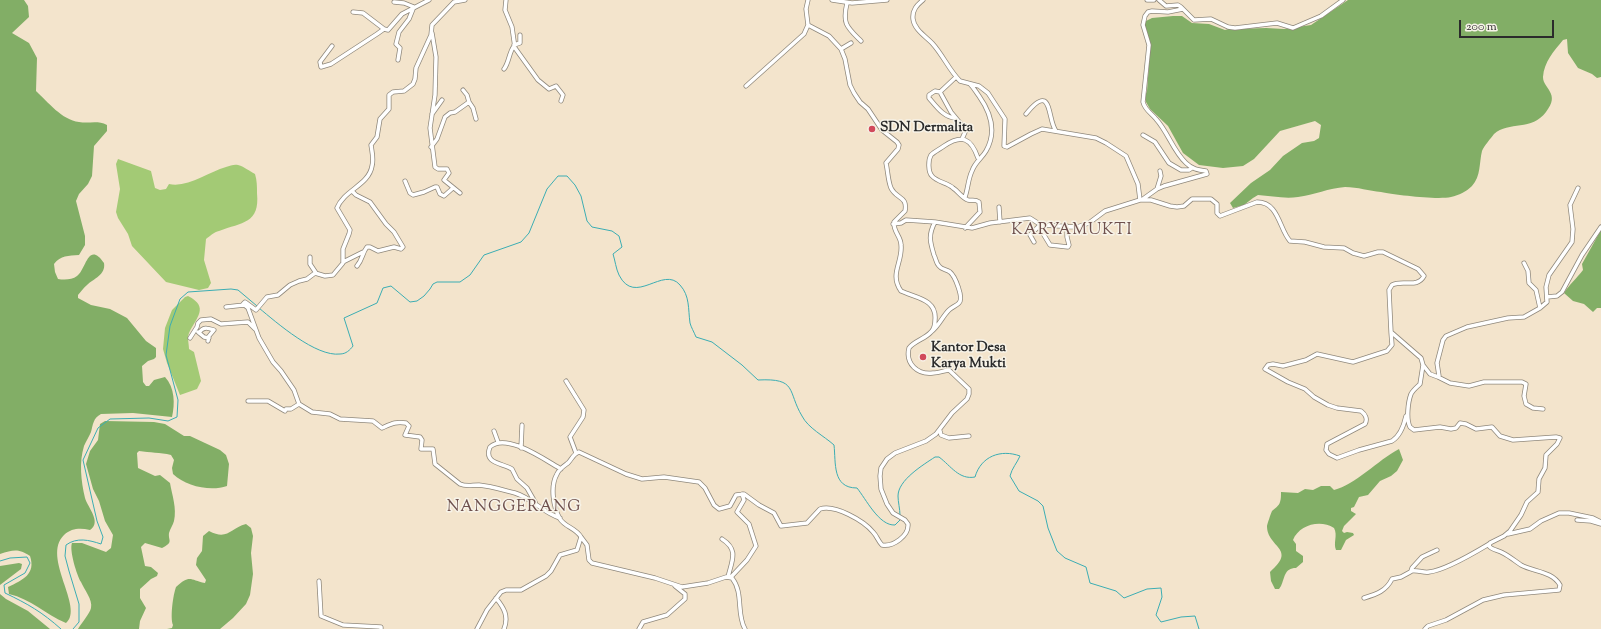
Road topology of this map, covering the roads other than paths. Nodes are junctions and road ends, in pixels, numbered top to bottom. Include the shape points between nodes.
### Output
1 (429, 0) edge
2 (465, 0) edge
3 (506, 0) edge
4 (510, 0) edge
5 (808, 0) edge
6 (832, 0) edge
7 (887, 0) edge
8 (923, 0) edge
9 (1147, 0) edge
10 (1154, 0) edge
11 (1159, 0) edge
12 (1343, 0) edge
13 (394, 2) dead end
14 (847, 3) junction
15 (505, 6) junction
16 (415, 7) junction
17 (1183, 9) junction
18 (353, 12) dead end
19 (808, 25) junction
20 (432, 26) junction
21 (384, 28) junction
22 (520, 35) dead end
23 (861, 41) dead end
24 (851, 43) dead end
25 (514, 45) junction
26 (332, 46) dead end
27 (841, 49) junction
28 (398, 60) dead end
29 (504, 69) dead end
30 (956, 77) junction
31 (969, 84) junction
32 (746, 86) dead end
33 (463, 90) dead end
34 (940, 92) junction
35 (442, 100) dead end
36 (561, 101) dead end
37 (469, 102) junction
38 (1026, 114) dead end
39 (431, 115) junction
40 (956, 118) junction
41 (476, 119) dead end
42 (1056, 131) junction
43 (1143, 135) dead end
44 (962, 139) junction
45 (431, 147) junction
46 (978, 158) junction
47 (1192, 168) junction
48 (1160, 172) dead end
49 (405, 181) dead end
50 (453, 188) junction
51 (1578, 188) dead end
52 (1157, 189) junction
53 (352, 191) junction
54 (460, 193) dead end
55 (965, 197) junction
56 (1141, 200) junction
57 (999, 207) dead end
58 (935, 222) junction
59 (1000, 222) junction
60 (893, 224) junction
61 (1040, 226) junction
62 (1067, 226) junction
63 (1601, 227) edge
64 (965, 228) junction
65 (1034, 242) dead end
66 (363, 252) junction
67 (310, 256) dead end
68 (343, 262) junction
69 (1524, 263) dead end
70 (357, 266) dead end
71 (316, 273) junction
72 (1548, 297) junction
73 (244, 305) junction
74 (226, 307) dead end
75 (1540, 308) junction
76 (219, 323) junction
77 (212, 329) junction
78 (255, 329) junction
79 (195, 330) junction
80 (931, 332) junction
81 (1391, 332) junction
82 (199, 333) junction
83 (190, 338) dead end
84 (1423, 365) junction
85 (1438, 377) junction
86 (566, 381) dead end
87 (248, 401) dead end
88 (299, 404) junction
89 (1542, 409) dead end
90 (1408, 410) junction
91 (522, 425) dead end
92 (940, 431) junction
93 (494, 432) dead end
94 (969, 436) dead end
95 (498, 442) junction
96 (521, 448) junction
97 (576, 453) junction
98 (561, 469) junction
99 (742, 494) junction
100 (537, 504) junction
101 (560, 518) junction
102 (1576, 520) dead end
103 (1601, 523) edge
104 (1507, 534) junction
105 (581, 537) junction
106 (722, 539) dead end
107 (1489, 544) junction
108 (1437, 550) dead end
109 (1412, 571) junction
110 (730, 577) junction
111 (320, 581) dead end
112 (670, 584) junction
113 (496, 598) junction
114 (1364, 598) dead end
115 (381, 629) edge
116 (477, 629) edge
117 (504, 629) edge
118 (639, 629) edge
119 (745, 629) edge
120 (1425, 629) edge

1 - 16 street
2 - 20 street via 454,2
3 - 15 street
4 - 15 street
5 - 19 street
6 - 14 street
7 - 14 street
8 - 30 street via 914,10 913,22 941,54
9 - 10 street
11 - 17 street via 1166,6 1178,5
12 - 17 street via 1321,16 1293,28 1278,23 1232,28 1211,19 1194,20
13 - 16 street
14 - 23 street via 845,23
15 - 25 street via 512,27
16 - 21 street via 400,16 388,30
16 - 28 street via 398,34
17 - 47 street via 1168,12 1152,11 1145,16 1143,25 1149,45 1143,102 1180,158
18 - 21 street via 363,13
19 - 27 street via 829,36
19 - 32 street via 804,34
20 - 39 street via 436,57
20 - 53 street via 429,40 416,68 413,84 389,95 389,109 380,119 377,137 372,145 372,169
21 - 26 street via 332,64 320,67 320,62
22 - 25 street via 520,42
24 - 27 street
25 - 29 street
25 - 36 street via 538,80 549,89 555,86 559,89 563,96
27 - 60 street via 854,93 882,130 898,143 898,149 886,163 891,188 903,199 906,210
30 - 31 street via 960,82
30 - 34 street
31 - 42 street via 985,89 1006,120 1005,146 1039,130
31 - 46 street via 983,101 992,119 986,151
33 - 37 street
34 - 40 street
34 - 40 street via 929,94 929,98 943,113
35 - 39 street
37 - 41 street
37 - 45 street via 445,117 437,139
38 - 42 street via 1034,104 1046,103
39 - 45 street
40 - 44 street via 966,130
42 - 56 street via 1096,138 1124,154 1138,184
43 - 47 street via 1155,142 1168,163 1181,170
44 - 46 street via 973,146
44 - 55 street via 954,140 931,156 929,170 933,177 952,186
45 - 50 street via 435,167 448,170 449,173 444,179
46 - 55 street
47 - 52 street via 1206,171 1207,174
48 - 52 street
49 - 50 street via 413,195 437,187 444,196
50 - 54 street
51 - 72 street via 1570,205 1572,242 1549,275 1546,288
52 - 56 street
53 - 66 street via 370,202 403,247 378,251 368,247
53 - 68 street via 342,198 337,208 350,232
55 - 64 street via 979,202 981,210
56 - 62 street via 1105,211 1085,225
56 - 81 street via 1156,200 1177,207 1184,206 1192,200 1211,199 1217,204 1217,213 1220,216 1262,202 1274,211 1290,241 1344,248 1364,256 1383,252 1418,269 1424,277 1419,282 1396,282 1389,290
57 - 59 street
58 - 60 street via 906,220
58 - 64 street
58 - 80 street via 930,237 936,259 940,267 952,275 961,299
59 - 61 street via 1030,218
59 - 64 street
60 - 80 street via 902,245 896,268 899,288 901,292 917,296 932,306 935,318
61 - 62 street
61 - 62 street via 1050,245 1068,247
61 - 65 street via 1030,235
63 - 72 street via 1562,292 1557,296
66 - 68 street
66 - 70 street
67 - 71 street via 310,264
68 - 71 street via 333,275
69 - 75 street via 1528,270 1529,283 1536,290
71 - 73 street via 298,281 276,296 267,297 255,310 245,302
72 - 75 street
73 - 74 street
73 - 78 street via 248,308
75 - 85 street via 1524,317 1466,327 1446,336 1437,363
76 - 77 street
76 - 78 street via 248,322
76 - 79 street via 211,319 201,320
77 - 82 street via 203,328
77 - 82 street via 214,331 208,339
78 - 88 street via 273,362 294,390
79 - 82 street
79 - 83 street
80 - 92 street via 909,348 909,362 914,368 926,373 949,370 967,388 969,394 946,420
81 - 84 street via 1417,354
81 - 90 street via 1392,345 1387,352 1355,362 1317,354 1283,366 1268,364 1265,369 1305,389 1328,405 1364,413 1365,424 1327,444 1326,450 1337,458 1396,438
84 - 85 street via 1430,374
84 - 90 street via 1420,384 1412,392
85 - 89 street via 1450,383 1469,386 1484,382 1522,382 1526,384 1526,404
86 - 97 street via 584,410 583,417 570,437
87 - 88 street via 268,401 285,411
88 - 100 street via 312,412 330,414 340,419 373,421 382,428 393,423 406,423 409,426 405,435 420,437 421,449 433,449 435,464 460,484 514,493
90 - 104 street via 1408,425 1412,429 1451,429 1463,423 1476,429 1492,427 1500,436 1513,440 1559,438 1557,444 1546,455 1538,492 1527,502
91 - 96 street
92 - 94 street via 941,435 949,438
92 - 99 street via 926,441 895,453 883,463 881,489 890,509 908,524 906,532 893,544 884,546 869,528 842,511 823,508 807,523 781,526 774,513
93 - 95 street
95 - 96 street
95 - 100 street via 490,447 490,457 496,463 512,469
96 - 98 street
97 - 98 street
97 - 99 street via 583,453 642,479 664,477 699,482 719,509 730,506 736,495
98 - 101 street via 555,479 554,491 555,508
99 - 110 street via 744,499 737,513 749,524 756,546 747,560
100 - 101 street via 547,513
101 - 105 street
102 - 103 street
103 - 104 street via 1593,518 1559,513 1530,529
104 - 107 street
105 - 112 street via 587,545 590,562
105 - 113 street via 577,550 560,555 549,574 521,590 504,590
106 - 110 street via 734,554
107 - 109 street via 1442,569 1431,572
107 - 120 street via 1490,548 1521,565 1550,576 1558,582 1560,588 1555,591 1504,595 1483,600
108 - 109 street via 1422,557
109 - 114 street via 1392,579 1382,592
110 - 112 street via 688,587
110 - 119 street via 736,585 741,621
111 - 115 street via 320,616 343,625
112 - 118 street via 685,594 685,599 667,615 643,622
113 - 116 street via 480,620
113 - 117 street via 506,614

